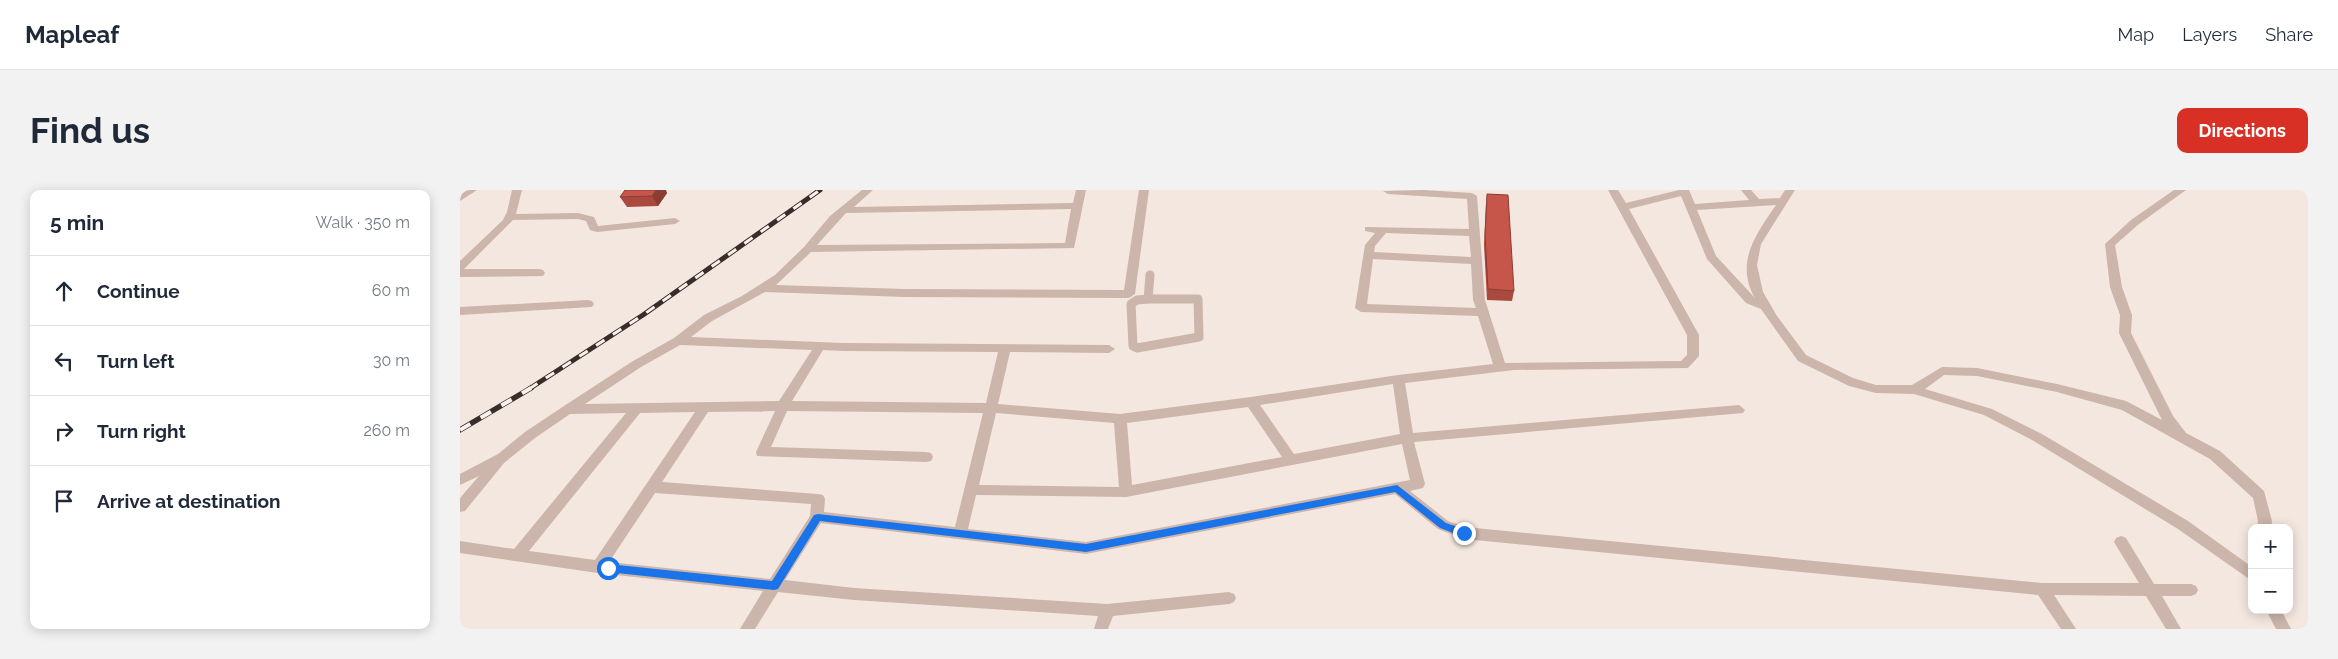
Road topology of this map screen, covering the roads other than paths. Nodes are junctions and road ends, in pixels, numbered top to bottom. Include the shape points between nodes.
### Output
1 (472, 190) edge
2 (517, 190) edge
3 (868, 190) edge
4 (1081, 190) edge
5 (1144, 190) edge
6 (1613, 190) edge
7 (1746, 190) edge
8 (1790, 190) edge
9 (2181, 190) edge
10 (1388, 191) edge
11 (1409, 191) edge
12 (1684, 191) edge
13 (460, 198) edge
14 (1783, 201) junction
15 (1756, 203) junction
16 (1077, 206) junction
17 (1623, 207) junction
18 (1692, 207) junction
19 (846, 210) junction
20 (510, 217) junction
21 (675, 221) dead end
22 (1369, 229) dead end
23 (1384, 230) junction
24 (1474, 233) junction
25 (808, 249) junction
26 (1369, 255) junction
27 (1476, 261) junction
28 (460, 268) edge
29 (460, 273) edge
30 (539, 273) dead end
31 (1150, 275) dead end
32 (763, 288) junction
33 (1129, 294) junction
34 (1148, 296) junction
35 (588, 304) dead end
36 (1765, 306) junction
37 (460, 311) edge
38 (1484, 312) junction
39 (678, 341) junction
40 (820, 346) junction
41 (1005, 349) junction
42 (1109, 349) dead end
43 (1500, 367) junction
44 (1398, 379) junction
45 (1914, 390) junction
46 (1251, 402) junction
47 (783, 406) junction
48 (704, 408) junction
49 (990, 408) junction
50 (568, 409) junction
51 (636, 409) junction
52 (1740, 410) dead end
53 (1120, 419) junction
54 (1407, 438) junction
55 (2184, 438) junction
56 (926, 457) dead end
57 (503, 458) junction
58 (1290, 460) junction
59 (460, 480) edge
60 (652, 487) junction
61 (1397, 488) junction
62 (971, 490) junction
63 (1126, 492) junction
64 (460, 507) edge
65 (818, 517) junction
66 (2265, 524) edge
67 (960, 534) junction
68 (2121, 542) dead end
69 (460, 547) edge
70 (516, 556) junction
71 (598, 567) junction
72 (2248, 572) edge
73 (774, 586) junction
74 (2042, 588) junction
75 (2191, 590) dead end
76 (2150, 591) junction
77 (1229, 598) dead end
78 (1107, 610) junction
79 (2275, 614) edge
80 (747, 629) edge
81 (1101, 629) edge
82 (2069, 629) edge
83 (2174, 629) edge
84 (2284, 629) edge

1 - 13 street
2 - 20 street
3 - 19 street
4 - 16 street
5 - 33 street
6 - 17 street
7 - 15 street
8 - 14 street
9 - 55 street via 2110,244 2116,287 2126,315 2125,333 2168,419
10 - 11 street
11 - 24 street via 1472,196
12 - 17 street
12 - 18 street
14 - 15 street
14 - 36 street via 1756,244 1752,265 1757,292
15 - 18 street
16 - 19 street
16 - 25 street via 1070,246
17 - 43 street via 1693,335 1693,356 1684,365
18 - 36 street via 1711,258 1750,300
19 - 25 street via 834,218
20 - 21 street via 585,217 597,229
20 - 28 street
22 - 23 street
23 - 24 street
23 - 26 street via 1370,245
24 - 27 street
25 - 32 street via 779,278
26 - 27 street
26 - 38 street via 1361,308
27 - 38 street via 1479,300
29 - 30 street
31 - 34 lane
32 - 33 street via 905,293
32 - 39 street via 708,318
33 - 34 lane
34 - 34 lane via 1131,304 1134,347 1199,338 1198,299
35 - 37 street
36 - 45 street via 1802,358 1849,382 1876,389
38 - 43 street
39 - 40 street
39 - 50 street
40 - 41 street
40 - 47 street
41 - 42 street
41 - 49 street
43 - 44 street
44 - 46 street
44 - 54 street
45 - 55 street via 1942,371 1977,372 2126,406
45 - 72 street via 1988,412 2037,437 2183,525
46 - 53 street
46 - 58 street
47 - 48 street
47 - 49 street
47 - 56 street via 764,453
48 - 51 street
48 - 60 street
49 - 53 street
49 - 62 street
50 - 51 street
50 - 57 street
51 - 70 street
52 - 54 street
53 - 63 street
54 - 58 street
54 - 61 street via 1418,484
55 - 66 street via 2215,455 2259,495
57 - 59 street
57 - 64 street
58 - 63 street
60 - 65 street via 818,499
60 - 71 street
61 - 67 street via 1086,548
61 - 74 street via 1443,525 1464,533
62 - 63 street
62 - 67 street
65 - 67 street
65 - 73 street
68 - 76 street
69 - 70 street
70 - 71 street
71 - 73 street
73 - 78 street
73 - 80 street
74 - 76 street
74 - 82 street
75 - 76 street
76 - 83 street
77 - 78 street
78 - 81 street
79 - 84 street

